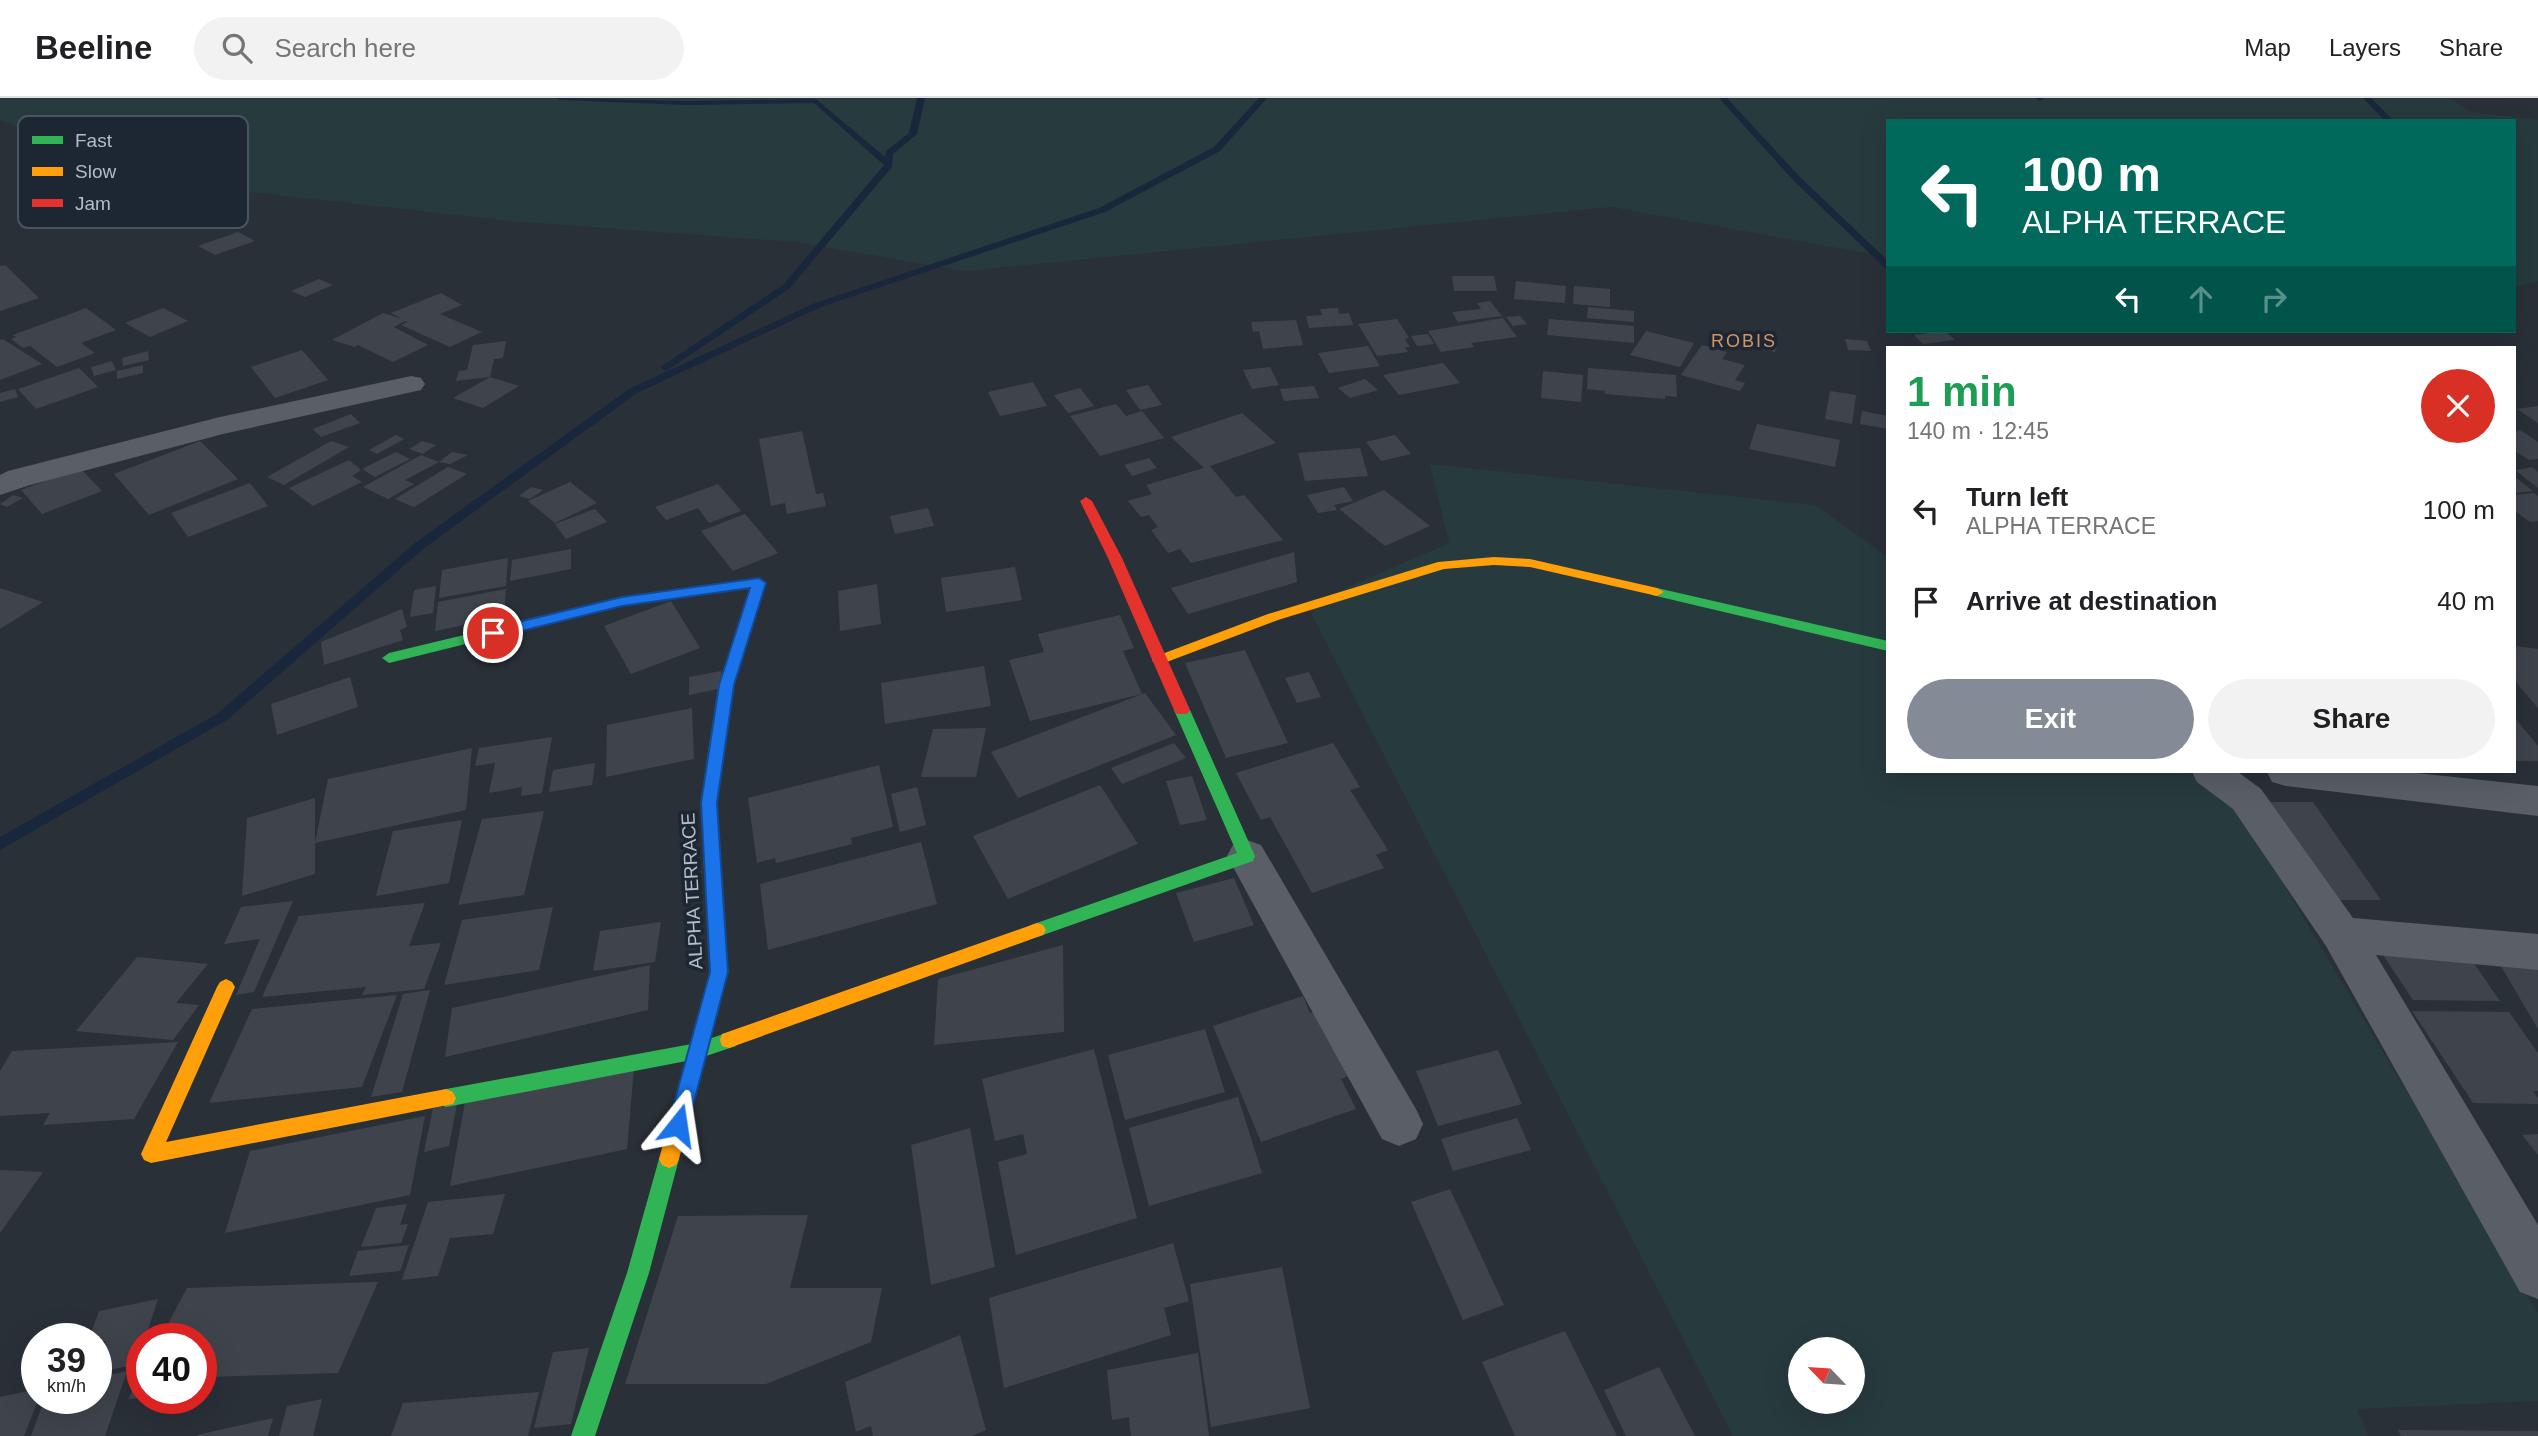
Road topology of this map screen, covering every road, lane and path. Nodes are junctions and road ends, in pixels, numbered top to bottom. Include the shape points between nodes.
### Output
1 (411, 384) dead end
2 (0, 486) edge
3 (1086, 501) dead end
4 (1886, 646) edge
5 (389, 658) dead end
6 (1159, 660) junction
7 (2212, 773) edge
8 (2295, 773) edge
9 (2538, 801) edge
10 (1247, 856) junction
11 (2341, 934) junction
12 (2538, 952) edge
13 (226, 987) dead end
14 (697, 1051) junction
15 (1399, 1124) dead end
16 (2538, 1274) edge
17 (583, 1436) edge

1 - 2 street via 220,426
3 - 6 street
4 - 6 street via 1530,563 1494,561 1443,565 1273,617
5 - 14 street, ALPHA TERRACE via 622,601 759,583 726,685 709,803 719,972
6 - 10 street
7 - 11 street via 2247,799
8 - 9 street
10 - 14 street
10 - 15 street
11 - 12 street
11 - 16 street
13 - 14 street via 151,1154
14 - 17 street, ALPHA TERRACE via 638,1273

